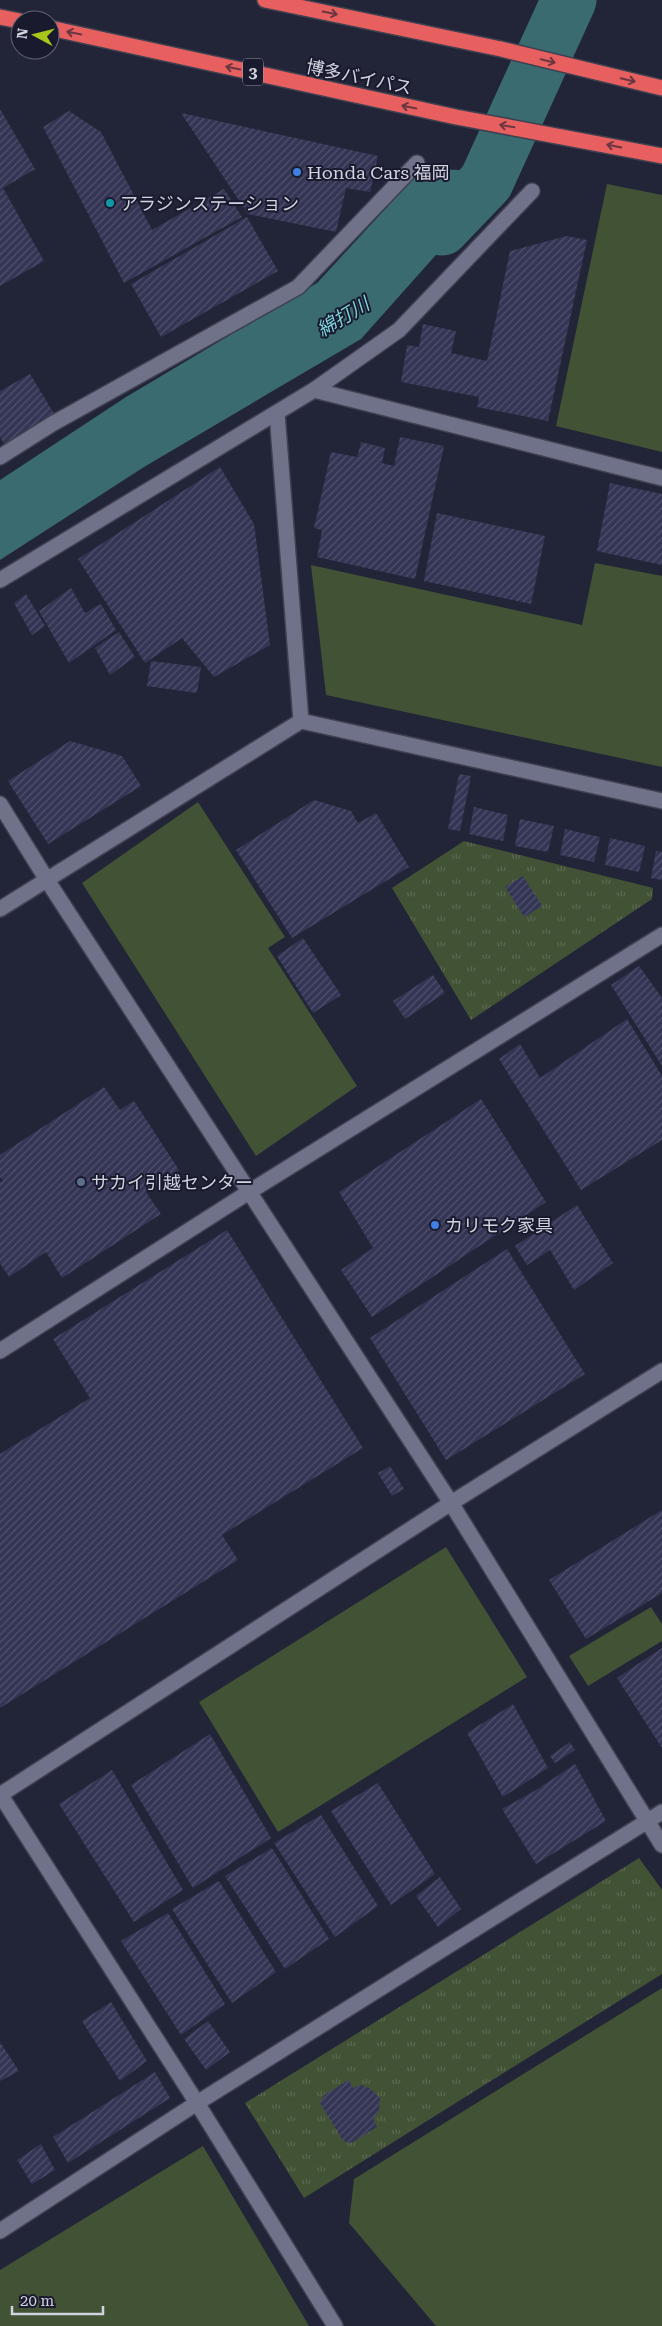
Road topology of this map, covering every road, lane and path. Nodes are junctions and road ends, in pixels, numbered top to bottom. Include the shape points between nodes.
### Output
1 (265, 0) edge
2 (60, 30) edge
3 (662, 88) edge
4 (662, 156) edge
5 (417, 163) dead end
6 (532, 191) dead end
7 (314, 390) junction
8 (276, 413) junction
9 (0, 457) edge
10 (662, 478) edge
11 (0, 580) edge
12 (301, 721) junction
13 (662, 801) edge
14 (0, 804) edge
15 (46, 880) junction
16 (0, 909) edge
17 (662, 935) edge
18 (249, 1192) junction
19 (0, 1351) edge
20 (662, 1372) edge
21 (451, 1503) junction
22 (0, 1795) edge
23 (662, 1812) edge
24 (648, 1822) junction
25 (662, 1845) edge
26 (197, 2103) junction
27 (0, 2231) edge
28 (335, 2326) edge

1 -> 3 highway via 501,49
4 -> 2 highway, 博多バイパス / 3 via 456,117
5 - 9 street via 298,287 52,424
6 - 7 street via 399,330
7 - 8 street
7 - 10 street
8 - 11 street
8 - 12 street
12 - 13 street
12 - 15 street
14 - 15 street
15 - 16 street
15 - 18 street
17 - 18 street
18 - 19 street
18 - 21 street
20 - 21 street
21 - 22 street
21 - 24 street
22 - 26 street
23 - 24 street
24 - 25 street
24 - 26 street
26 - 27 street
26 - 28 street

